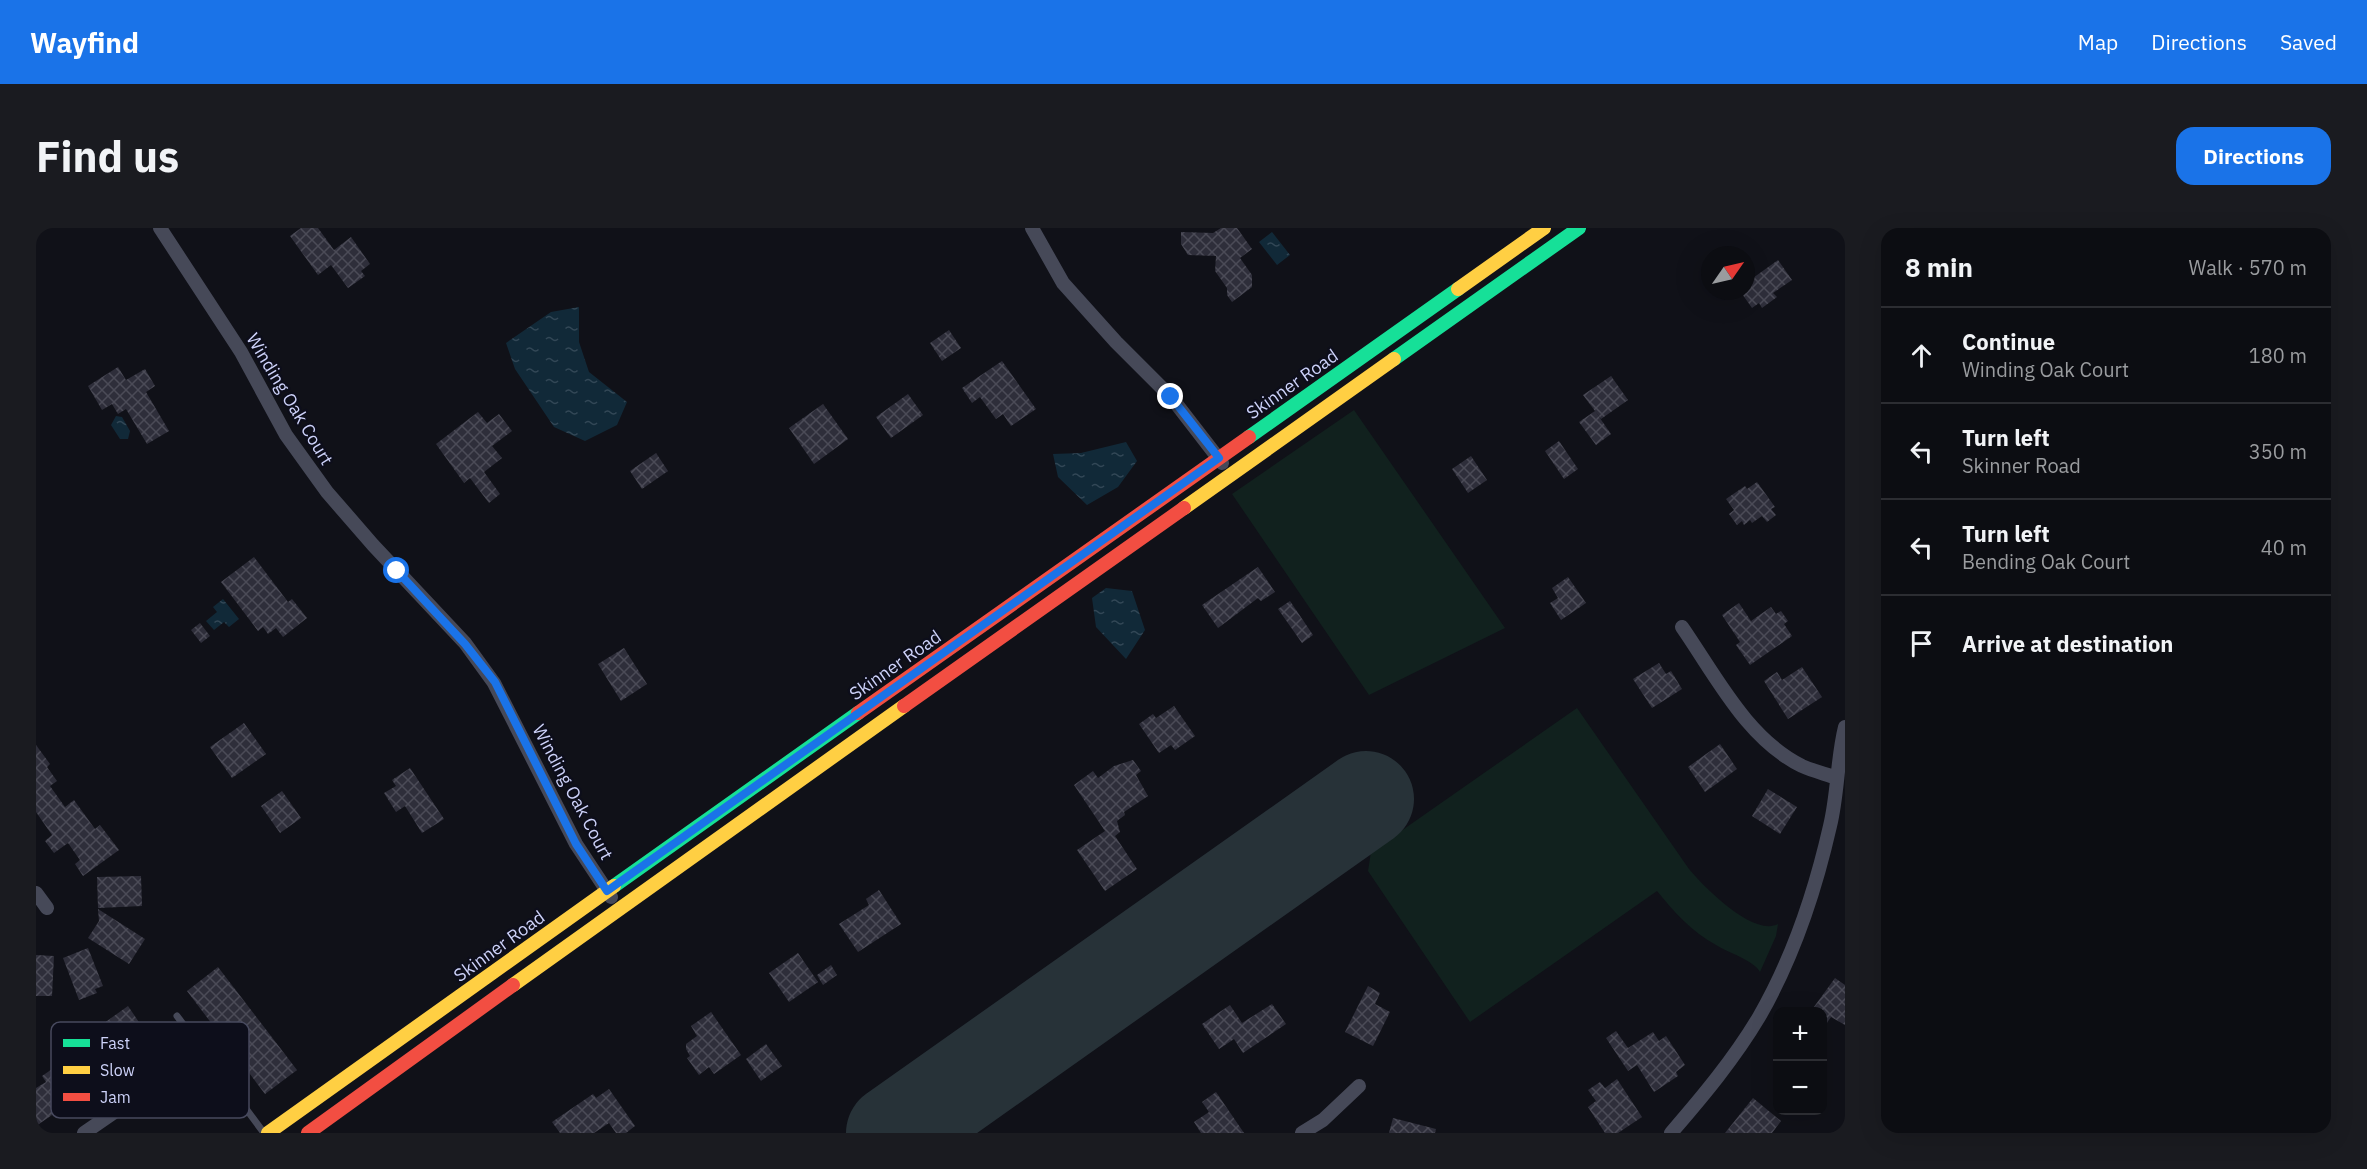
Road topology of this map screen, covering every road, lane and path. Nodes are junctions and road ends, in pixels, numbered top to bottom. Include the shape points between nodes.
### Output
1 (160, 228) edge
2 (1032, 228) edge
3 (1545, 228) edge
4 (1579, 228) edge
5 (1219, 458) junction
6 (1230, 475) junction
7 (1683, 627) dead end
8 (1845, 727) edge
9 (1837, 778) junction
10 (607, 891) junction
11 (36, 893) edge
12 (47, 908) dead end
13 (619, 908) junction
14 (177, 1016) dead end
15 (181, 1022) edge
16 (1359, 1086) dead end
17 (249, 1113) edge
18 (106, 1118) edge
19 (84, 1133) edge
20 (264, 1133) edge
21 (268, 1133) edge
22 (308, 1133) edge
23 (1302, 1133) edge
24 (1671, 1133) edge

1 - 10 street, Winding Oak Court via 241,352 286,435 327,492 495,682 576,844
2 - 5 street via 1063,283 1171,397
3 - 5 street, Skinner Road
4 - 6 street
5 - 6 street
5 - 10 street, Skinner Road
6 - 13 street
7 - 9 street via 1743,716 1761,735 1802,766
8 - 9 street
9 - 24 street via 1831,823 1812,896 1784,967 1759,1017 1719,1077
10 - 13 street, Winding Oak Court
10 - 21 street, Skinner Road
11 - 12 street
13 - 22 street
14 - 15 lane
16 - 23 street via 1323,1120
17 - 20 lane
18 - 19 street

